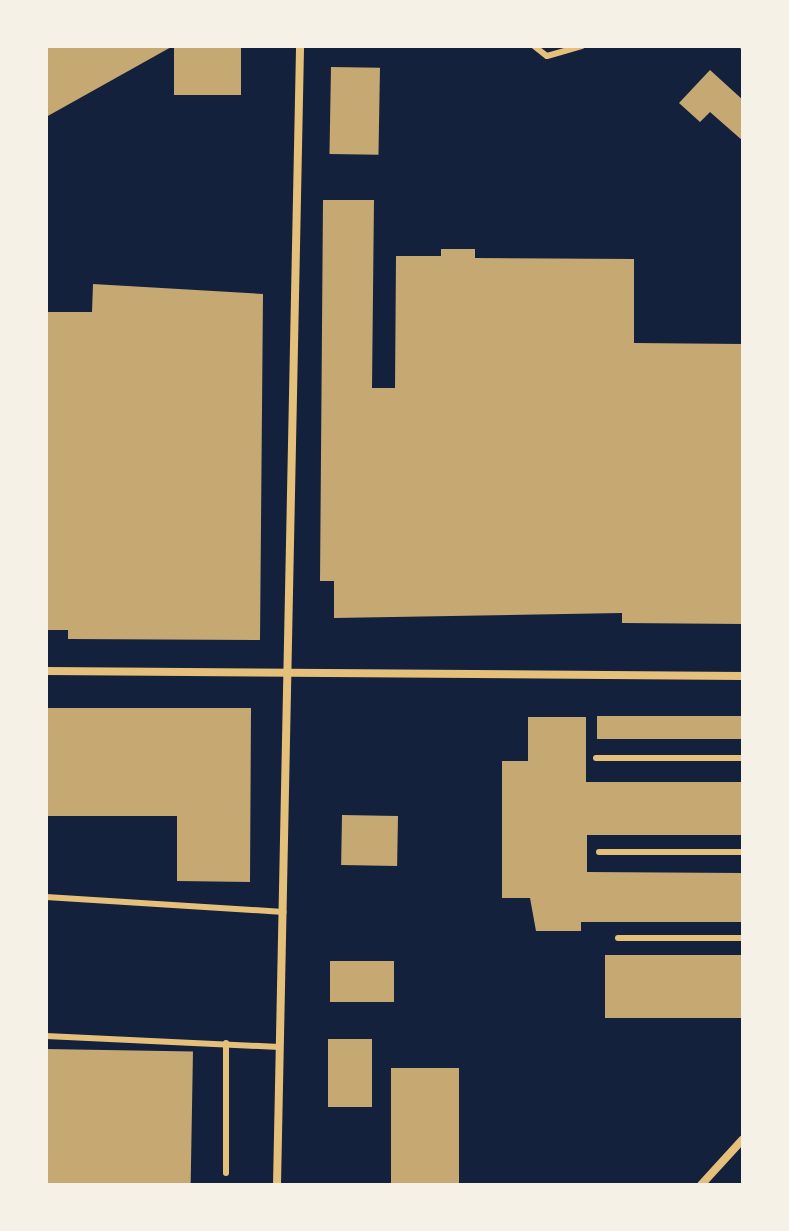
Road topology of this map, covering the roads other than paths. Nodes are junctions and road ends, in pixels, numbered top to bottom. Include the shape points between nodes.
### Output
1 (300, 46) edge
2 (534, 46) edge
3 (582, 46) edge
4 (290, 670) junction
5 (46, 671) edge
6 (743, 676) edge
7 (596, 758) dead end
8 (743, 758) edge
9 (599, 852) dead end
10 (743, 852) edge
11 (46, 897) edge
12 (284, 912) junction
13 (618, 938) dead end
14 (743, 938) edge
15 (46, 1036) edge
16 (226, 1043) junction
17 (280, 1047) junction
18 (743, 1139) edge
19 (226, 1173) dead end
20 (277, 1185) edge
21 (701, 1185) edge

1 - 4 street
2 - 3 lane via 547,56
4 - 5 street
4 - 6 street
4 - 12 street
7 - 8 lane
9 - 10 lane
11 - 12 lane
12 - 17 street
13 - 14 lane
15 - 16 lane
16 - 17 lane
16 - 19 lane
17 - 20 street
18 - 21 street

